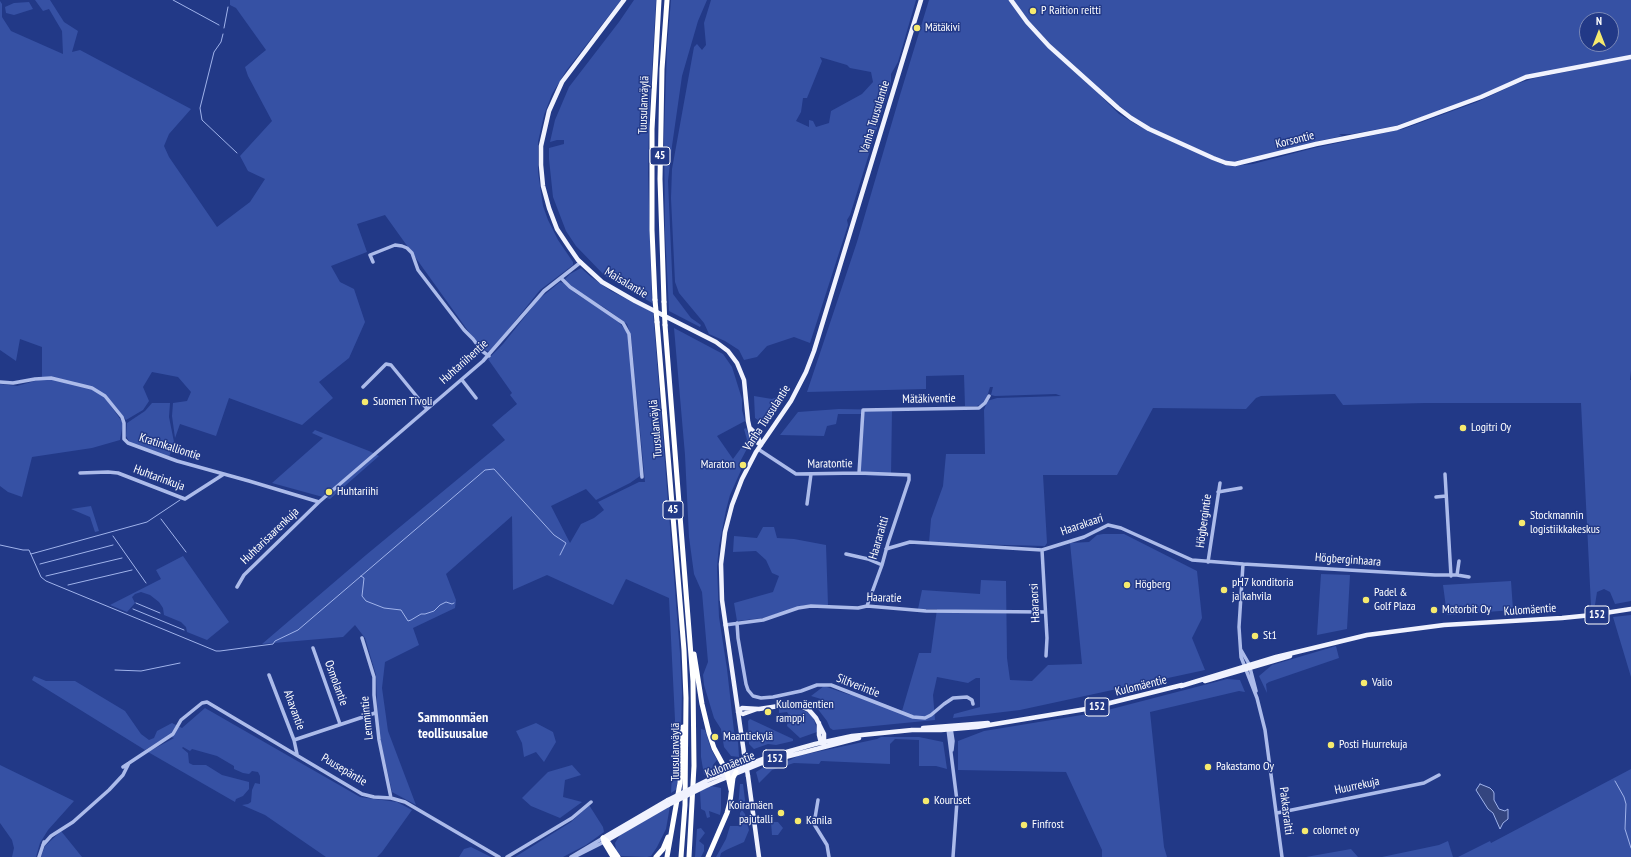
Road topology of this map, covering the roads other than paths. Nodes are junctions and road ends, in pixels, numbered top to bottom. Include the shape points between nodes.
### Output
1 (624, 0) edge
2 (659, 0) edge
3 (667, 0) edge
4 (921, 0) edge
5 (1011, 0) edge
6 (1631, 57) edge
7 (373, 262) dead end
8 (581, 262) junction
9 (561, 278) junction
10 (489, 356) junction
11 (462, 380) junction
12 (0, 382) edge
13 (362, 387) dead end
14 (989, 396) dead end
15 (476, 398) dead end
16 (427, 410) junction
17 (760, 447) junction
18 (80, 473) dead end
19 (859, 473) junction
20 (224, 474) junction
21 (811, 474) junction
22 (1445, 474) dead end
23 (909, 475) joint
24 (642, 477) dead end
25 (1220, 483) dead end
26 (1241, 488) dead end
27 (1218, 492) junction
28 (1446, 496) junction
29 (1436, 497) dead end
30 (319, 502) junction
31 (807, 504) dead end
32 (886, 549) junction
33 (1042, 550) junction
34 (846, 554) dead end
35 (1459, 561) dead end
36 (1208, 562) junction
37 (1243, 564) junction
38 (882, 565) junction
39 (1457, 575) junction
40 (1451, 576) junction
41 (1469, 577) dead end
42 (237, 587) dead end
43 (867, 606) junction
44 (1631, 609) edge
45 (1045, 612) junction
46 (737, 623) junction
47 (690, 625) junction
48 (725, 625) junction
49 (362, 638) dead end
50 (313, 648) dead end
51 (1046, 656) dead end
52 (1247, 667) junction
53 (269, 675) dead end
54 (686, 698) junction
55 (973, 704) dead end
56 (738, 712) junction
57 (375, 713) junction
58 (340, 724) junction
59 (950, 729) junction
60 (294, 740) junction
61 (823, 743) junction
62 (296, 754) junction
63 (129, 762) junction
64 (123, 767) dead end
65 (736, 772) junction
66 (728, 774) junction
67 (1439, 775) dead end
68 (731, 790) junction
69 (391, 798) junction
70 (818, 800) dead end
71 (590, 802) dead end
72 (1277, 813) junction
73 (673, 823) junction
74 (47, 836) dead end
75 (605, 840) junction
76 (43, 845) junction
77 (39, 857) edge
78 (499, 857) edge
79 (506, 857) edge
80 (572, 857) edge
81 (613, 857) edge
82 (618, 857) edge
83 (656, 857) edge
84 (667, 857) edge
85 (681, 857) edge
86 (689, 857) edge
87 (708, 857) edge
88 (759, 857) edge
89 (829, 857) edge
90 (952, 857) edge
91 (1282, 857) edge

1 - 8 main road, Maisalantie via 562,82 549,111 543,134 541,165 549,208 557,229
2 - 54 highway, Tuusulanväylä / 45, bridge via 652,129 652,230 655,300
3 - 47 highway, Tuusulanväylä / 45, bridge via 662,69 660,229 665,325
4 - 17 main road, Vanha Tuusulantie via 806,372
5 - 6 main road, Korsontie via 1027,22 1050,46 1131,118 1213,158 1235,164 1396,128 1481,97 1526,77
7 - 10 street via 370,255 395,245 402,246 412,254 418,270 482,352
8 - 9 street, Huhtariihentie
8 - 17 main road, Maisalantie via 612,288 716,342 728,351 737,363 744,380 749,427 753,441
9 - 10 street, Huhtariihentie via 539,296
9 - 24 street via 623,323 629,334
10 - 11 street, Huhtariihentie
11 - 15 street
11 - 16 street, Huhtariihentie
12 - 20 street, Kratinkalliontie via 13,384 50,378 92,388 105,396 122,417 124,439 128,443 177,462
13 - 16 street via 386,364 391,365
14 - 19 street, Mätäkiventie via 979,408 863,410
16 - 30 street, Huhtariihentie
17 - 21 street, Maratontie via 796,474
17 - 48 main road, Vanha Tuusulantie via 742,479 725,532 722,600
18 - 20 street, Huhtarinkuja via 118,473 185,499
19 - 21 street, Maratontie
19 - 23 street, Maratontie
20 - 30 street, Kratinkalliontie
21 - 31 street
22 - 28 street
23 - 32 street, Haararaitti
25 - 27 street, Högbergintie
26 - 27 street
27 - 36 street, Högbergintie
28 - 29 street
28 - 40 street
30 - 42 street, Huhtarisaarenkuja via 244,575
32 - 33 street, Haarakaari via 910,542
32 - 38 street, Haararaitti
33 - 36 street, Haarakaari via 1084,537 1108,525 1121,528 1192,560
33 - 45 street, Haaraorsi
34 - 38 street
35 - 39 street
36 - 37 street, Haarakaari
37 - 40 street, Högberginhaara
37 - 52 street via 1239,627 1241,649
38 - 43 street, Haararaitti
39 - 40 street, Högberginhaara
39 - 41 street, Högberginhaara
43 - 45 street, Haaratie via 926,611
43 - 46 street, Haaratie via 807,607 763,620
44 - 52 main road, Kulomäentie / 152 via 1562,618 1415,628 1367,635
45 - 51 street, Haaraorsi
46 - 48 street, Haaratie
46 - 55 street, Silfverintie via 746,684 753,696 773,697 817,685 831,685 914,718 931,715 954,698 967,698 972,700
47 - 66 highway via 704,715 714,748
47 - 86 highway, Tuusulanväylä / 45 via 694,746
48 - 56 main road, Vanha Tuusulantie
49 - 57 street, Lemmintie via 374,677
50 - 58 street, Osmolantie
52 - 59 main road, Kulomäentie / 152 via 1217,678 1086,709
52 - 72 street, Pakkasraitti via 1265,730
53 - 60 street, Ahavantie
54 - 73 highway via 680,783
54 - 85 highway, Tuusulanväylä / 45 via 685,805
56 - 61 main road via 743,714 759,708 797,705 809,710 818,722 822,729
56 - 88 main road, Vanha Tuusulantie, bridge
57 - 58 street
57 - 69 street, Lemmintie
58 - 60 street
59 - 61 main road, Kulomäentie / 152 via 875,733
59 - 90 street via 958,808
60 - 62 street, Ahavantie
61 - 65 main road, Kulomäentie / 152
61 - 66 main road, Kulomäentie / 152 via 782,752
62 - 63 street, Puusepäntie via 207,702 202,703 181,720 173,734
62 - 69 street, Puusepäntie via 362,794
63 - 64 street
63 - 76 street via 123,775 109,790
65 - 66 main road, Kulomäentie / 152
65 - 68 highway
66 - 68 highway
66 - 75 main road, Kulomäentie / 152, bridge via 668,802
67 - 72 street, Huurrekuja via 1424,783
68 - 87 highway via 727,813
69 - 78 street, Puusepäntie via 405,802
70 - 89 street via 814,824 827,844
71 - 79 street via 568,820
72 - 91 street, Pakkasraitti
73 - 83 highway via 665,844
73 - 84 highway
74 - 76 street
75 - 80 street
75 - 81 highway
75 - 82 highway
76 - 77 street

